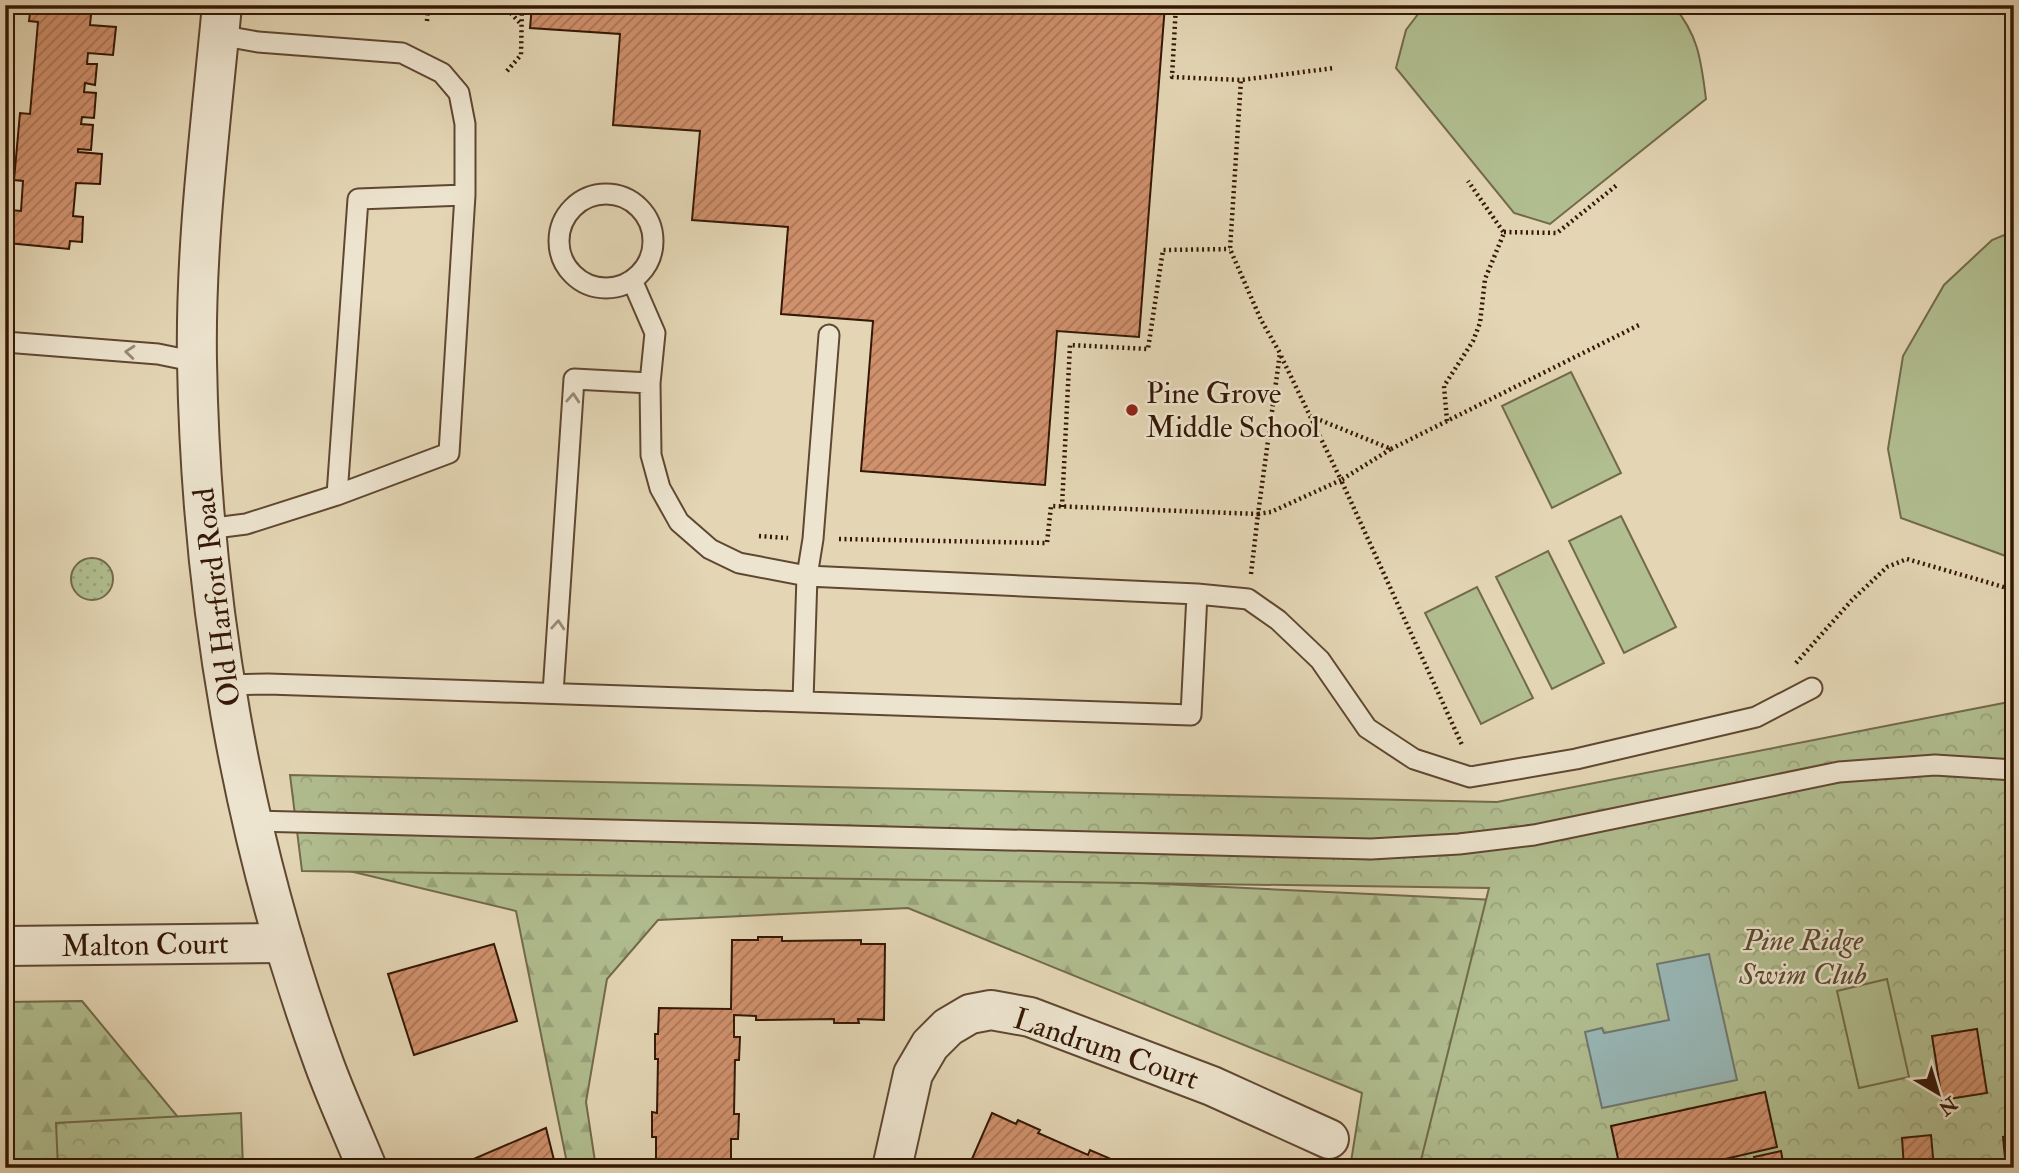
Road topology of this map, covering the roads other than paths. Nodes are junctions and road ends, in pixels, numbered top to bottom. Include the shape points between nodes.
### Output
1 (220, 20) edge
2 (465, 195) junction
3 (632, 280) junction
4 (829, 335) dead end
5 (5, 342) edge
6 (197, 362) junction
7 (650, 383) junction
8 (337, 495) junction
9 (207, 529) junction
10 (807, 576) junction
11 (1197, 594) junction
12 (225, 685) junction
13 (1812, 688) dead end
14 (553, 693) junction
15 (803, 701) junction
16 (2014, 770) edge
17 (252, 821) junction
18 (284, 943) junction
19 (5, 946) edge
20 (1329, 1139) dead end
21 (368, 1168) edge
22 (892, 1168) edge

1 - 2 lane via 258,42 402,53 442,73 458,93 466,124
1 - 6 street, Old Harford Road via 200,259
2 - 8 lane via 449,453
2 - 8 lane via 358,199
3 - 3 lane via 651,256 651,224 643,211 617,194 586,198 573,206 559,234 559,249 574,276 602,288
3 - 7 lane via 655,333
4 - 10 lane
6 -> 5 lane via 158,354
6 - 9 street, Old Harford Road
7 - 10 lane via 651,455 660,488 679,522 710,549 739,563
14 -> 7 lane via 574,379
8 - 9 lane via 246,524
9 - 12 street, Old Harford Road
10 - 11 lane
10 - 15 lane
11 - 13 lane via 1248,599 1320,660 1367,727 1414,760 1470,777 1576,759 1745,720
11 - 15 lane via 1191,715
12 - 14 lane
12 - 17 street, Old Harford Road
14 - 15 lane
16 - 17 lane via 1935,765 1839,772 1534,835 1371,849
17 - 18 street, Old Harford Road
18 - 19 street, Malton Court
18 - 21 street, Old Harford Road via 322,1058
20 - 22 street, Landrum Court via 1186,1076 1030,1017 991,1010 970,1014 930,1045 913,1074

